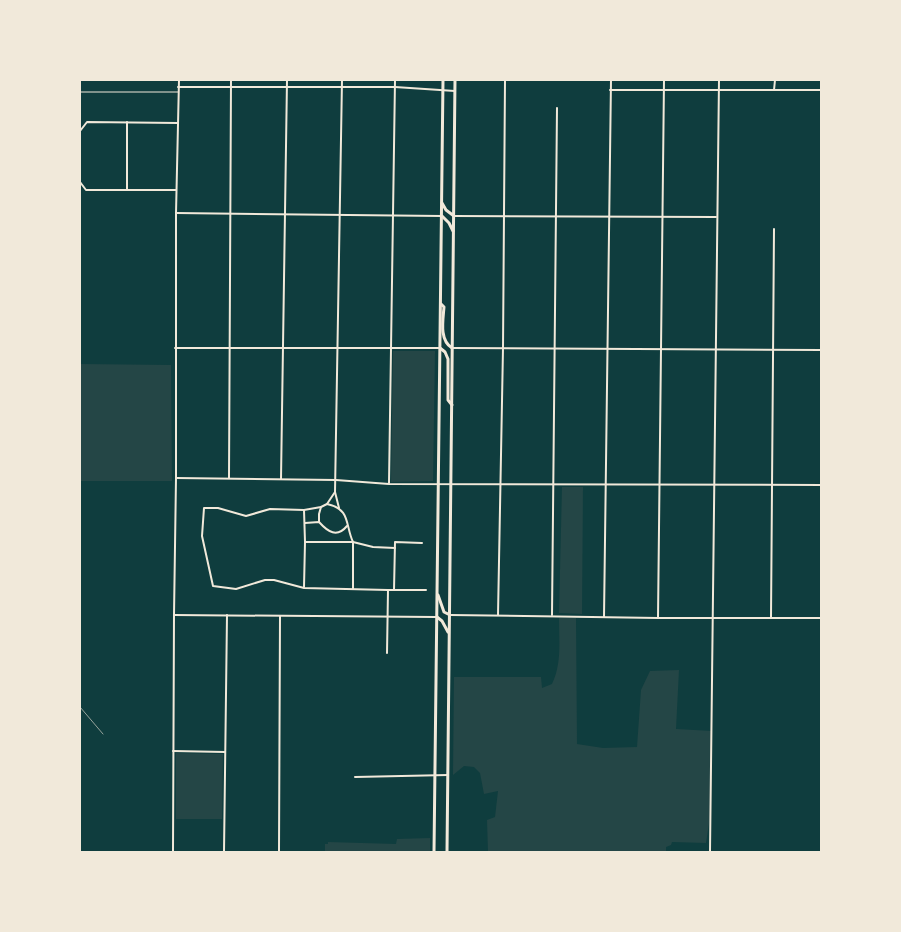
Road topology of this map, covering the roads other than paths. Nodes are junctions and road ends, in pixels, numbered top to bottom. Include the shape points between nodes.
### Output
1 (179, 80) edge
2 (231, 80) edge
3 (287, 80) edge
4 (342, 80) edge
5 (395, 80) edge
6 (443, 80) edge
7 (455, 80) edge
8 (505, 80) edge
9 (610, 80) edge
10 (664, 80) edge
11 (719, 80) edge
12 (775, 80) edge
13 (231, 86) junction
14 (178, 87) junction
15 (287, 87) junction
16 (342, 87) junction
17 (395, 87) junction
18 (664, 89) junction
19 (443, 90) junction
20 (610, 90) junction
21 (719, 90) junction
22 (821, 90) edge
23 (455, 91) junction
24 (774, 91) junction
25 (80, 92) edge
26 (178, 92) junction
27 (556, 108) dead end
28 (127, 122) junction
29 (178, 123) junction
30 (80, 131) edge
31 (80, 182) edge
32 (127, 190) junction
33 (176, 190) junction
34 (442, 202) junction
35 (176, 213) junction
36 (231, 214) junction
37 (285, 214) junction
38 (340, 215) junction
39 (393, 216) junction
40 (442, 216) junction
41 (454, 216) junction
42 (504, 216) junction
43 (556, 216) junction
44 (610, 216) junction
45 (664, 216) junction
46 (717, 217) junction
47 (774, 229) dead end
48 (454, 231) junction
49 (440, 304) junction
50 (175, 348) junction
51 (230, 348) junction
52 (283, 348) junction
53 (338, 348) junction
54 (391, 348) junction
55 (440, 348) junction
56 (452, 348) junction
57 (503, 348) junction
58 (554, 349) junction
59 (608, 350) junction
60 (662, 350) junction
61 (716, 350) junction
62 (774, 350) junction
63 (821, 350) edge
64 (452, 405) junction
65 (176, 478) junction
66 (229, 479) junction
67 (281, 479) junction
68 (336, 480) junction
69 (439, 483) junction
70 (451, 483) junction
71 (389, 484) junction
72 (552, 484) junction
73 (605, 484) junction
74 (661, 484) junction
75 (499, 485) junction
76 (715, 485) junction
77 (772, 485) junction
78 (821, 485) edge
79 (335, 492) junction
80 (327, 504) junction
81 (321, 507) junction
82 (339, 508) junction
83 (304, 510) junction
84 (305, 522) junction
85 (320, 522) junction
86 (348, 525) junction
87 (305, 542) junction
88 (353, 542) junction
89 (422, 543) dead end
90 (395, 548) junction
91 (304, 588) junction
92 (353, 589) junction
93 (388, 590) junction
94 (394, 590) junction
95 (426, 590) dead end
96 (438, 592) junction
97 (450, 614) junction
98 (174, 615) junction
99 (227, 615) junction
100 (498, 615) junction
101 (552, 615) junction
102 (280, 616) junction
103 (387, 617) junction
104 (437, 617) junction
105 (604, 617) junction
106 (714, 617) junction
107 (658, 618) junction
108 (771, 618) junction
109 (821, 618) edge
110 (449, 636) junction
111 (387, 653) dead end
112 (173, 751) junction
113 (225, 752) junction
114 (436, 775) junction
115 (448, 775) junction
116 (355, 777) dead end
117 (173, 852) edge
118 (224, 852) edge
119 (279, 852) edge
120 (434, 852) edge
121 (447, 852) edge
122 (710, 852) edge

1 - 14 street
2 - 13 street
3 - 15 street
4 - 16 street
5 - 17 street
6 - 19 main road
7 - 23 main road
8 - 42 street
9 - 20 street
10 - 18 street
11 - 21 street
12 - 24 street
13 - 14 street
13 - 15 street
13 - 36 street
14 - 26 street
15 - 16 street
15 - 37 street
16 - 17 street
16 - 38 street
17 - 19 street
17 - 39 street
18 - 20 street
18 - 21 street
18 - 45 street
19 - 23 street
19 - 34 main road
20 - 44 street
21 - 24 street
21 - 46 street
22 - 24 street
23 - 41 main road
25 - 26 lane
26 - 29 street
27 - 43 street
28 - 29 street
28 - 30 street via 87,122
28 - 32 street
29 - 33 street
31 - 32 street via 86,190
32 - 33 street
33 - 35 street
34 - 40 main road
34 - 41 main road
35 - 36 street
35 - 50 street
36 - 37 street
36 - 51 street
37 - 38 street
37 - 52 street
38 - 39 street
38 - 53 street
39 - 40 street
39 - 54 street
40 - 48 main road
40 - 49 main road
41 - 42 street
41 - 48 main road
42 - 43 street
42 - 57 street
43 - 44 street
43 - 58 street
44 - 45 street
44 - 59 street
45 - 46 street
45 - 60 street
46 - 61 street
47 - 62 street
48 - 56 main road
49 - 55 main road
49 - 56 main road via 444,307 443,336
50 - 51 street
50 - 65 street
51 - 52 street
51 - 66 street
52 - 53 street
52 - 67 street
53 - 54 street
53 - 68 street
54 - 55 street
54 - 71 street
55 - 64 main road via 448,359 448,400
55 - 69 main road
56 - 57 street
56 - 64 main road
57 - 58 street
57 - 75 street
58 - 59 street
58 - 72 street
59 - 60 street
59 - 73 street
60 - 61 street
60 - 74 street
61 - 62 street
61 - 76 street
62 - 63 street
62 - 77 street
64 - 70 main road
65 - 66 street
65 - 98 street
66 - 67 street
67 - 68 street
68 - 71 street
68 - 79 street
69 - 70 street
69 - 71 street
69 - 96 main road
70 - 75 street
70 - 97 main road
72 - 73 street
72 - 75 street
72 - 101 street
73 - 74 street
73 - 105 street
74 - 76 street
74 - 107 street
75 - 100 street
76 - 77 street
76 - 106 street
77 - 78 street
77 - 108 street
79 - 80 street
79 - 82 street
80 - 81 street
80 - 82 street
81 - 83 street
81 - 85 street
82 - 86 street
83 - 84 street
83 - 91 street via 270,510 246,516 218,508 204,508 202,536 213,586 236,589 274,580
84 - 85 street
84 - 87 street
85 - 86 street via 335,534
86 - 88 street
87 - 88 street
87 - 91 street
88 - 90 street
88 - 92 street
89 - 90 street via 395,542
90 - 94 street
91 - 92 street
92 - 93 street
93 - 94 street
93 - 103 street
94 - 95 street
96 - 97 main road via 444,612
96 - 104 main road
97 - 100 street
97 - 110 main road
98 - 99 street
98 - 112 street
99 - 102 street
99 - 113 street
100 - 101 street
101 - 105 street
102 - 103 street
102 - 119 street
103 - 104 street
103 - 111 street
104 - 110 main road
104 - 114 main road
105 - 107 street
106 - 107 street
106 - 108 street
106 - 122 street
108 - 109 street
110 - 115 main road
112 - 113 street
112 - 117 street
113 - 118 street
114 - 115 street
114 - 116 street
114 - 120 main road
115 - 121 main road

